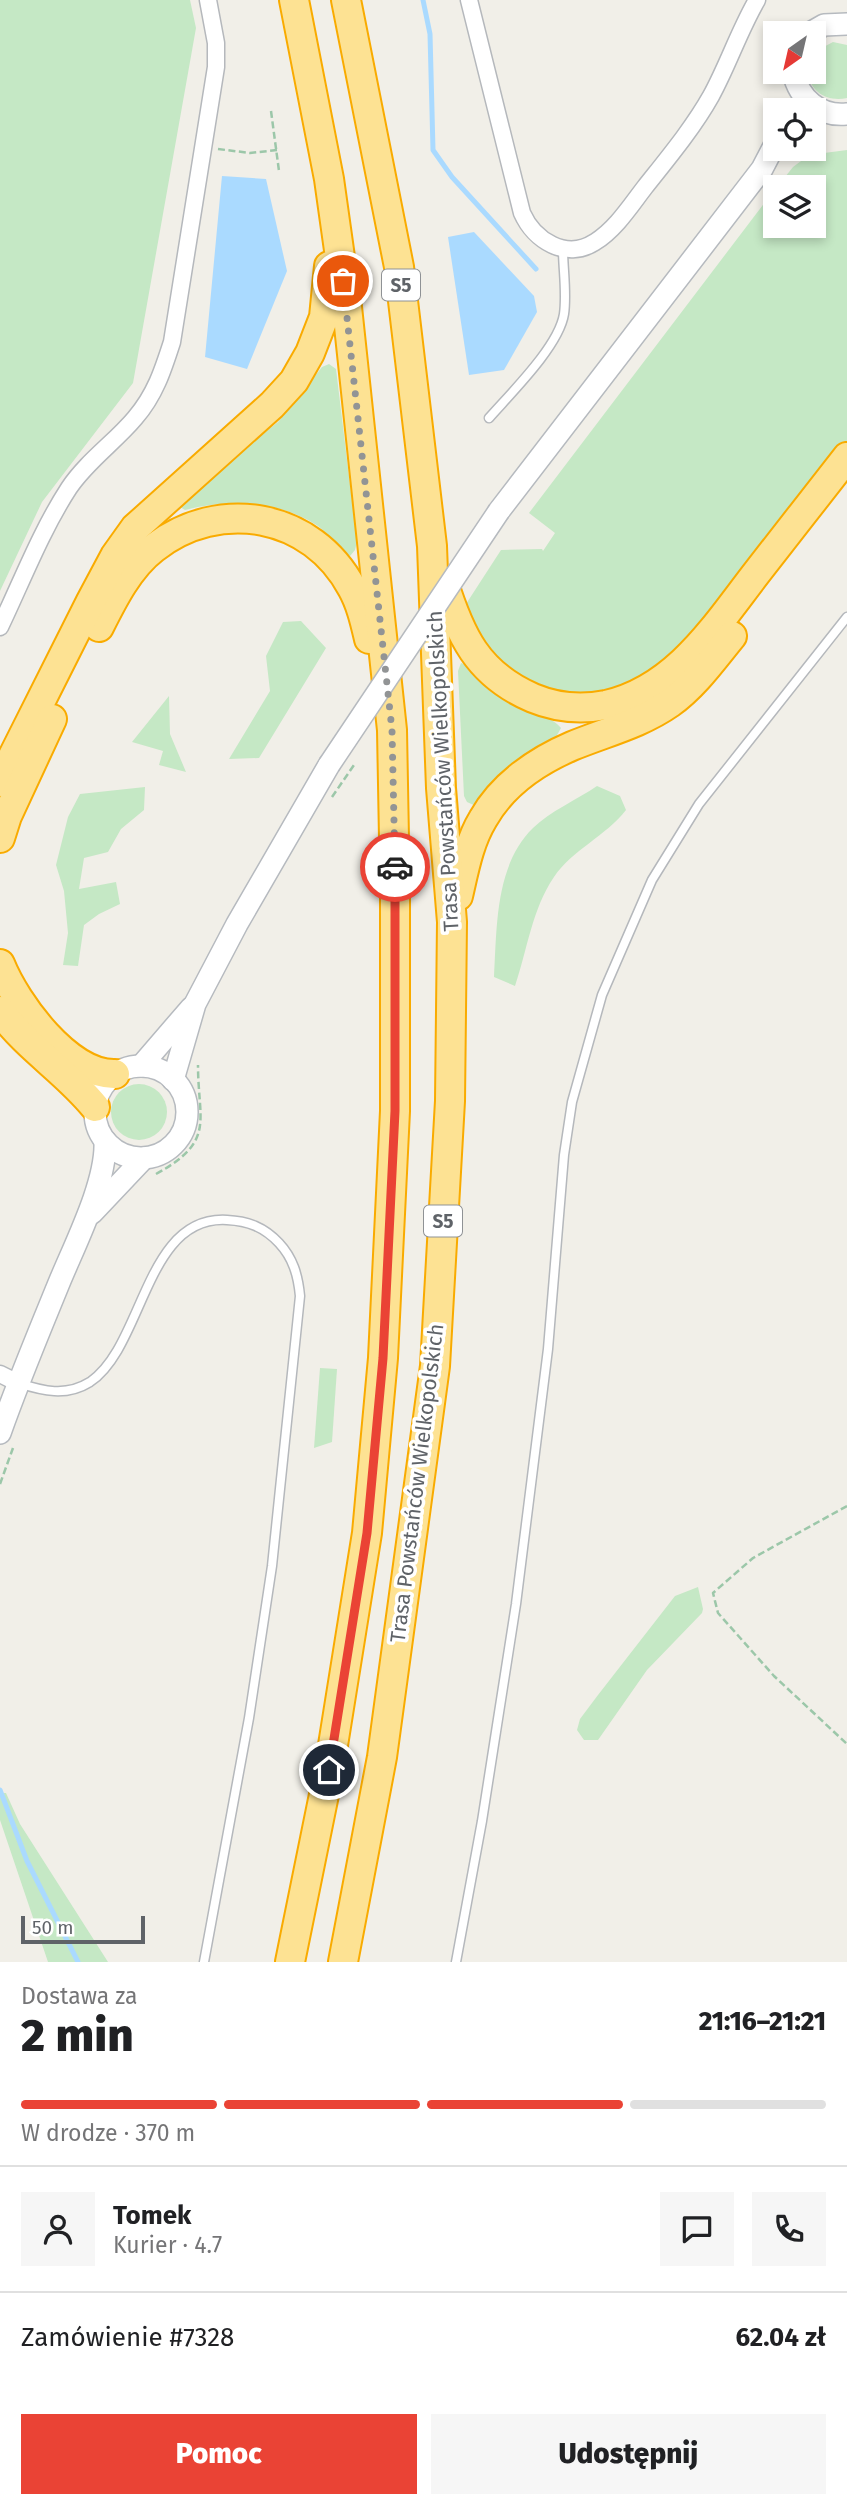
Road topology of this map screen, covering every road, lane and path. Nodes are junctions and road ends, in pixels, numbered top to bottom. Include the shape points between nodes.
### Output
1 (208, 0) edge
2 (294, 0) edge
3 (346, 0) edge
4 (469, 0) edge
5 (757, 0) edge
6 (847, 24) edge
7 (826, 25) edge
8 (271, 111) dead end
9 (204, 148) junction
10 (277, 150) junction
11 (766, 161) edge
12 (771, 161) edge
13 (762, 169) junction
14 (279, 171) dead end
15 (329, 179) junction
16 (563, 248) junction
17 (489, 418) dead end
18 (847, 457) edge
19 (847, 487) edge
20 (432, 546) junction
21 (847, 617) edge
22 (0, 627) edge
23 (392, 730) junction
24 (0, 782) edge
25 (0, 838) edge
26 (452, 922) junction
27 (0, 964) edge
28 (195, 1004) junction
29 (0, 1011) edge
30 (198, 1059) dead end
31 (128, 1070) junction
32 (173, 1080) junction
33 (95, 1107) junction
34 (105, 1141) junction
35 (149, 1166) junction
36 (88, 1217) junction
37 (9, 1379) edge
38 (8, 1435) edge
39 (0, 1484) edge
40 (847, 1506) edge
41 (847, 1744) edge
42 (204, 1962) edge
43 (290, 1962) edge
44 (343, 1962) edge
45 (456, 1962) edge

1 - 9 street via 216,67
2 - 15 highway, Trasa Powstańców Wielkopolskich
3 - 20 highway, Trasa Powstańców Wielkopolskich / S5 via 399,267
4 - 16 street via 522,213 532,231 552,246
5 - 16 street via 705,107 628,208 595,242
6 - 7 main road
8 - 10 path
9 - 10 path via 250,153
9 - 22 street via 172,342 161,376 134,419 70,487
10 - 14 path
11 - 13 main road
12 - 13 main road
13 - 28 main road, bridge via 499,511 329,765
15 - 23 highway, Trasa Powstańców Wielkopolskich
15 - 24 highway via 329,281 324,317 310,353 294,381 272,405 135,528 91,601
16 - 17 lane via 564,313 558,331
18 - 20 highway via 699,647 659,684 628,700 590,708 561,707 513,690 472,650 456,624
19 - 26 highway via 697,679 671,702 631,724 542,760 512,783 483,819 468,854
20 - 26 highway, Trasa Powstańców Wielkopolskich / S5 via 441,788
21 - 45 lane via 699,804 652,880 602,995 572,1102 548,1349 516,1604
23 - 25 highway via 365,619 352,588 332,560 281,525 247,517 211,520 180,531 152,549 129,574 39,746
23 - 43 highway, Trasa Powstańców Wielkopolskich via 395,1111 383,1358 367,1533 329,1770
26 - 44 highway, Trasa Powstańców Wielkopolskich / S5 via 450,1101 435,1366 382,1757
27 - 31 highway via 24,1009 45,1033 90,1069 101,1073
28 - 31 main road
28 - 32 main road
29 - 33 highway
30 - 35 path via 200,1129 181,1159
31 - 32 main road via 164,1072
31 - 33 main road via 105,1083
32 - 35 main road via 186,1106 183,1128
33 - 34 main road
34 - 35 main road
34 - 36 main road
35 - 36 main road via 134,1166
36 - 37 main road
37 - 38 main road
37 - 42 lane via 58,1393 89,1382 115,1355 172,1245 202,1224 221,1219 260,1227 293,1262 300,1296 272,1566
38 - 39 path
40 - 41 path via 753,1558 713,1593 718,1613 774,1676

